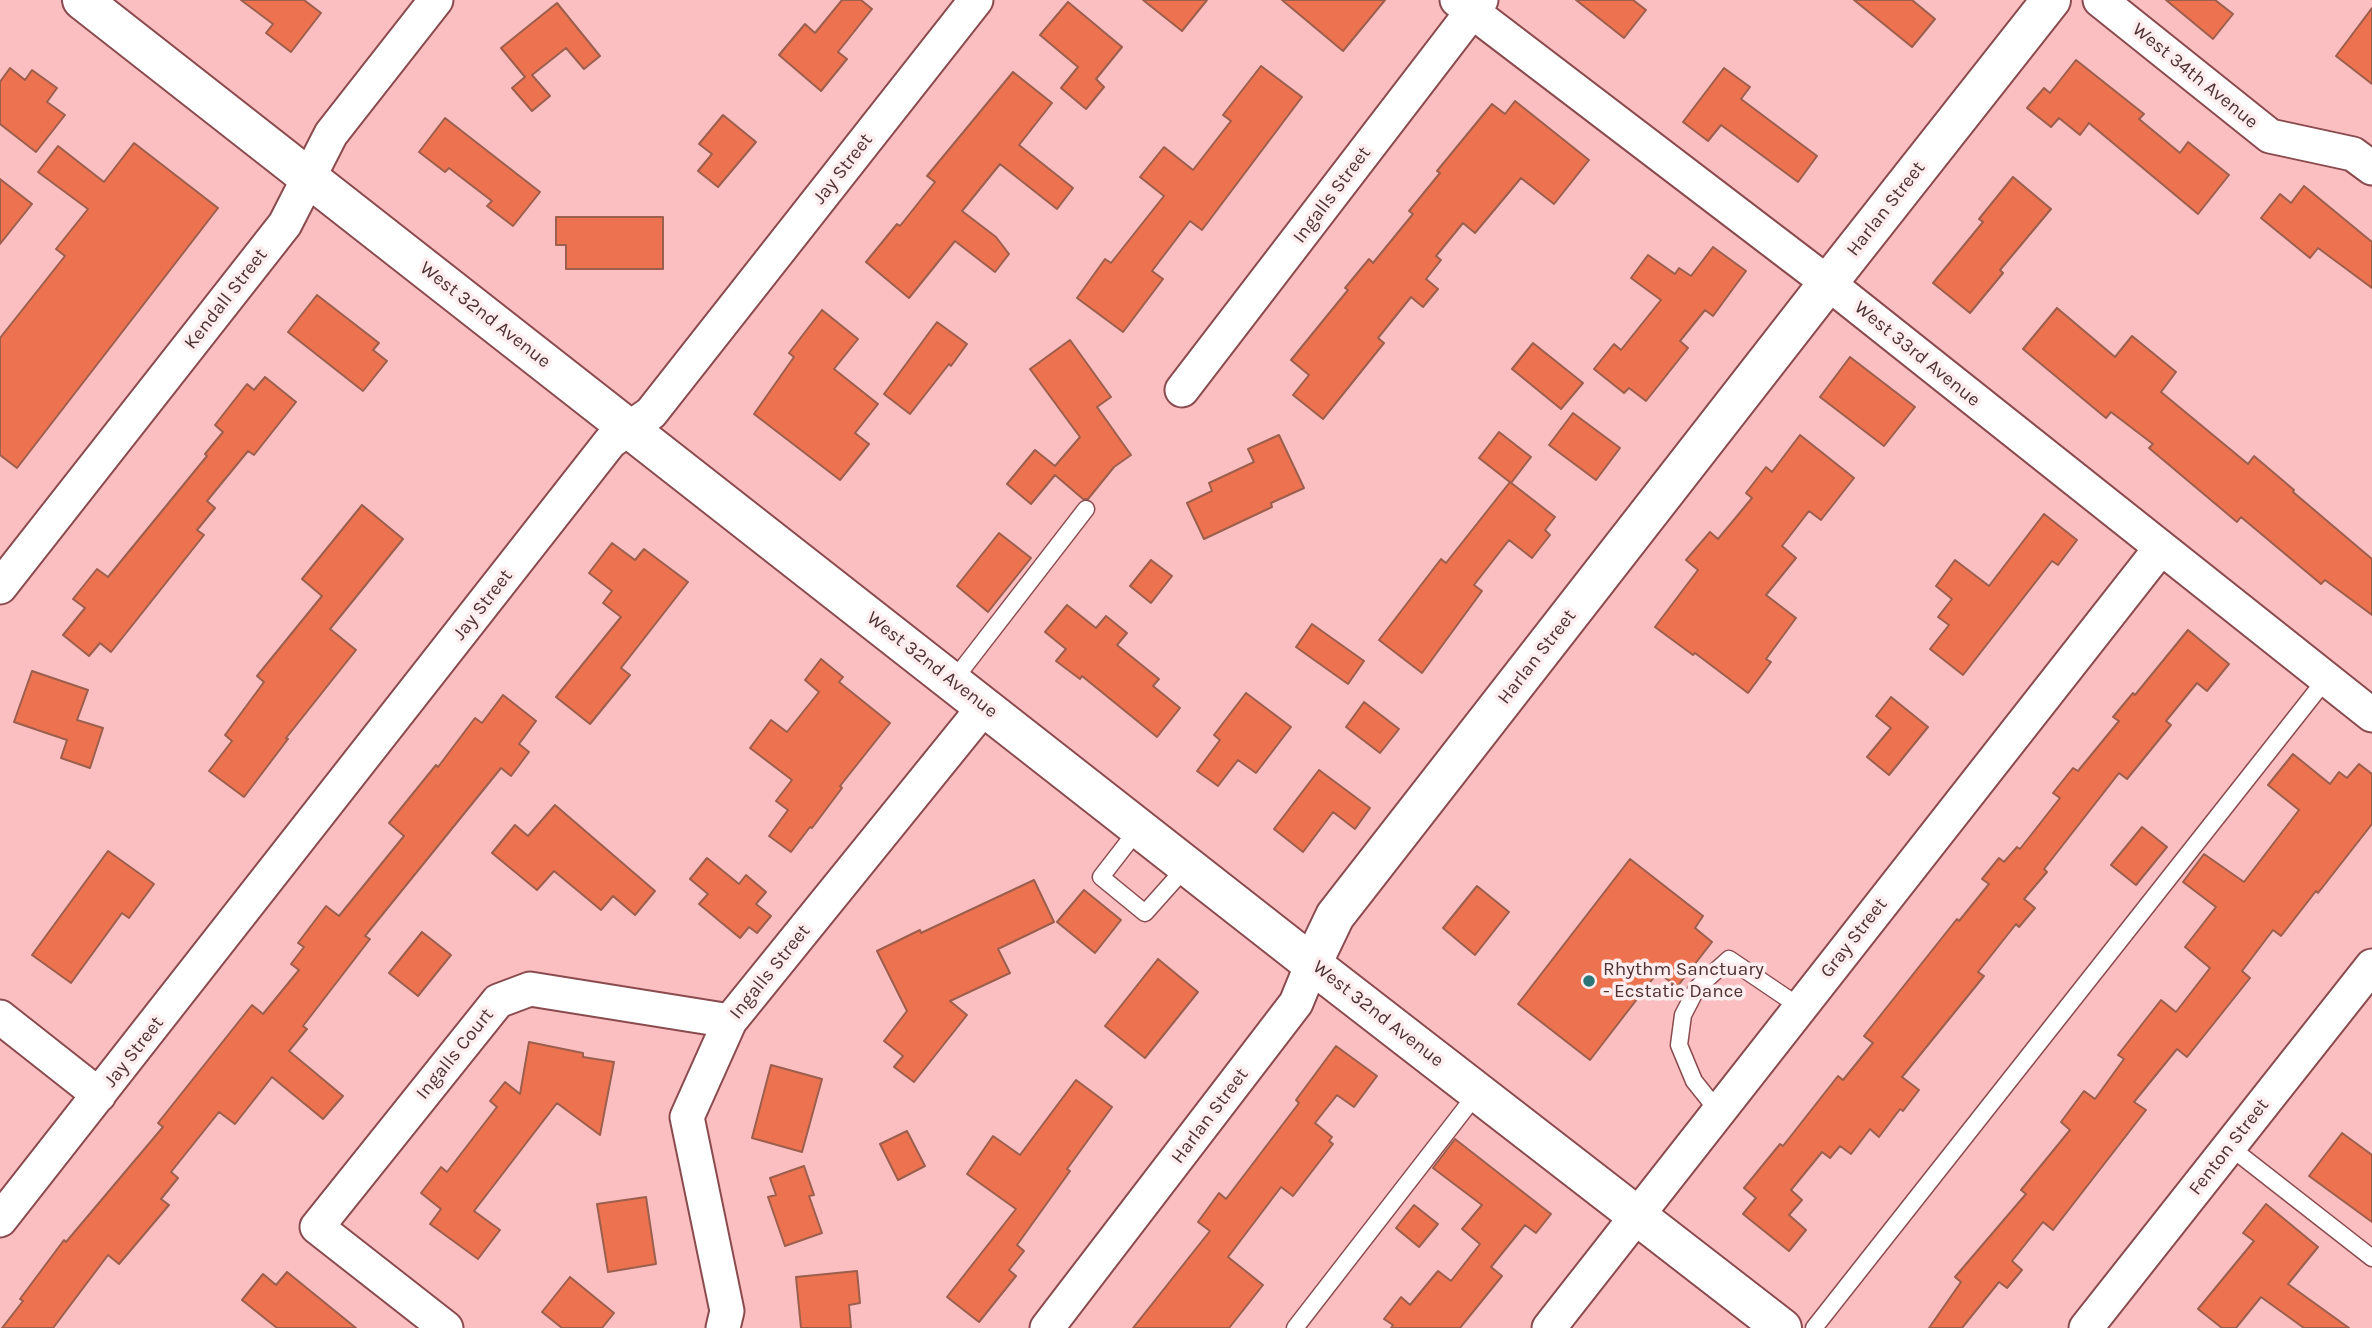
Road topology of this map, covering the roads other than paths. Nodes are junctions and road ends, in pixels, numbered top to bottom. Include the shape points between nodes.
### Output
1 (82, 0) edge
2 (436, 0) edge
3 (976, 0) edge
4 (2051, 0) edge
5 (2100, 0) edge
6 (1470, 4) edge
7 (2372, 168) edge
8 (308, 176) junction
9 (1828, 283) junction
10 (1182, 390) dead end
11 (629, 429) junction
12 (1086, 509) dead end
13 (2160, 549) junction
14 (0, 587) edge
15 (2326, 679) junction
16 (953, 681) junction
17 (985, 706) junction
18 (2372, 715) edge
19 (1139, 828) junction
20 (1187, 866) junction
21 (1312, 964) junction
22 (2372, 966) edge
23 (1800, 1007) junction
24 (0, 1017) edge
25 (730, 1021) junction
26 (1478, 1091) junction
27 (99, 1095) junction
28 (1718, 1111) junction
29 (2230, 1147) junction
30 (1637, 1215) junction
31 (0, 1220) edge
32 (2372, 1258) edge
33 (446, 1328) edge
34 (723, 1328) edge
35 (1047, 1328) edge
36 (1295, 1328) edge
37 (1549, 1328) edge
38 (1782, 1328) edge
39 (1814, 1328) edge
40 (2086, 1328) edge

1 - 8 street, West 32nd Avenue
2 - 8 street, Kendall Street via 331,134
3 - 11 street, Jay Street via 652,413
4 - 9 street, Harlan Street
5 - 7 street, West 34th Avenue via 2270,136 2353,154
6 - 9 street, West 33rd Avenue
6 - 10 street, Ingalls Street
8 - 11 street, West 32nd Avenue
8 - 14 street, Kendall Street via 285,224
9 - 13 street, West 33rd Avenue
9 - 21 street, Harlan Street via 1335,916
11 - 16 street, West 32nd Avenue
11 - 27 street, Jay Street via 610,442
12 - 16 lane
13 - 15 street, West 33rd Avenue
13 - 23 street, Gray Street
15 - 18 street, West 33rd Avenue
15 - 39 lane
16 - 17 street, West 32nd Avenue
17 - 19 street, West 32nd Avenue
17 - 25 street, Ingalls Street
19 - 20 street, West 32nd Avenue
19 - 20 lane via 1101,877 1145,913
20 - 21 street, West 32nd Avenue
21 - 26 street, West 32nd Avenue
21 - 35 street, Harlan Street via 1296,1003
22 - 29 street, Fenton Street
23 - 28 street, Gray Street
23 - 28 lane via 1729,958 1697,988 1683,1015 1679,1045 1694,1081
24 - 27 street
25 - 33 street, Ingalls Court via 530,989 498,1001 317,1227
25 - 34 street, Ingalls Street via 687,1116 727,1311
26 - 30 street, West 32nd Avenue
26 - 36 lane
27 - 31 street, Jay Street
28 - 30 street, Gray Street
29 - 32 lane
29 - 40 street, Fenton Street
30 - 37 street, Gray Street
30 - 38 street, West 32nd Avenue

